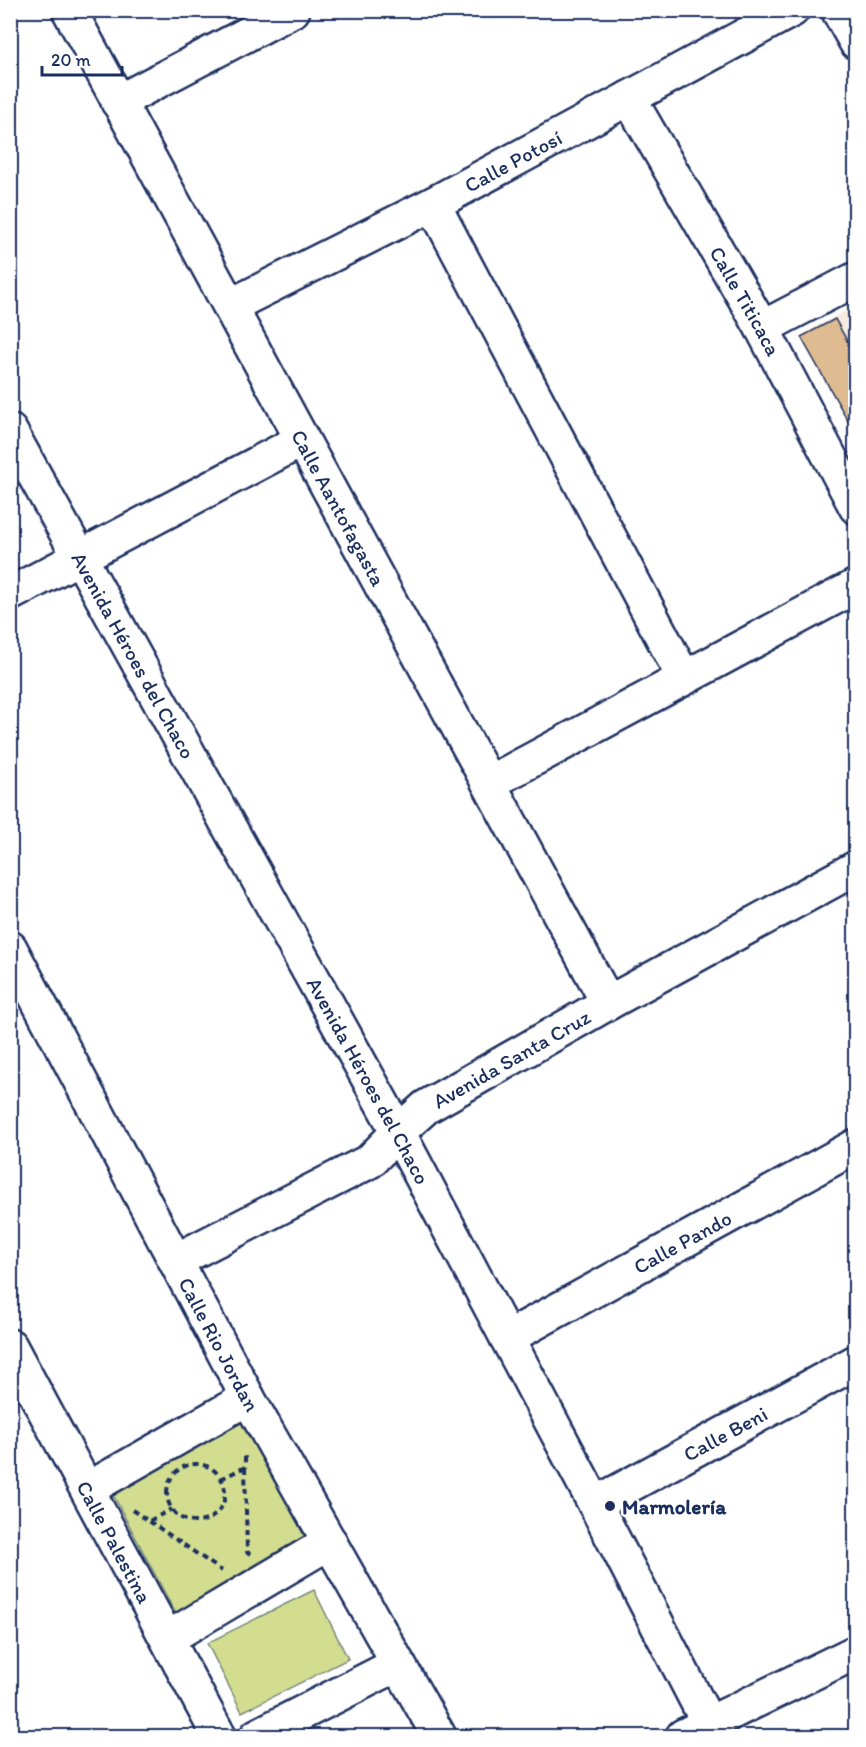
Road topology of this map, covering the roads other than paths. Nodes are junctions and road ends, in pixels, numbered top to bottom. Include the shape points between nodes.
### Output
1 (69, 10) edge
2 (293, 10) edge
3 (792, 10) edge
4 (838, 10) edge
5 (855, 42) edge
6 (629, 98) junction
7 (118, 102) junction
8 (433, 204) junction
9 (855, 279) edge
10 (230, 306) junction
11 (762, 328) junction
12 (10, 431) edge
13 (302, 440) junction
14 (855, 507) edge
15 (80, 558) junction
16 (855, 586) edge
17 (10, 594) edge
18 (684, 678) junction
19 (489, 783) junction
20 (855, 868) edge
21 (10, 948) edge
22 (609, 1003) junction
23 (398, 1132) junction
24 (855, 1146) edge
25 (177, 1260) junction
26 (507, 1338) junction
27 (10, 1346) edge
28 (855, 1362) edge
29 (248, 1398) junction
30 (93, 1498) junction
31 (595, 1504) junction
32 (330, 1542) junction
33 (168, 1638) junction
34 (855, 1652) edge
35 (398, 1664) junction
36 (702, 1732) edge
37 (219, 1737) edge
38 (257, 1737) edge
39 (439, 1737) edge

1 - 7 street, Calle Aantofagasta
2 - 7 street
3 - 6 street, Calle Potosí
4 - 5 street
6 - 8 street, Calle Potosí
6 - 11 street, Calle Titicaca
7 - 10 street, Calle Aantofagasta
8 - 10 street, Calle Potosí
8 - 18 street
9 - 11 street
10 - 13 street, Calle Aantofagasta
11 - 14 street, Calle Titicaca
12 - 15 street, Avenida Héroes del Chaco
13 - 15 street
13 - 19 street, Calle Aantofagasta
15 - 17 street
15 - 23 street, Avenida Héroes del Chaco
16 - 18 street
18 - 19 street
19 - 22 street, Calle Aantofagasta
20 - 22 street, Avenida Santa Cruz
21 - 25 street, Calle Rio Jordan
22 - 23 street, Avenida Santa Cruz via 426,1107
23 - 25 street, Avenida Santa Cruz via 370,1161
23 - 26 street, Avenida Héroes del Chaco
24 - 26 street, Calle Pando
25 - 29 street, Calle Rio Jordan
26 - 31 street, Avenida Héroes del Chaco
27 - 30 street, Calle Palestina
28 - 31 street, Calle Beni
29 - 30 street
29 - 32 street, Calle Rio Jordan
30 - 33 street, Calle Palestina
31 - 36 street, Avenida Héroes del Chaco
32 - 33 street
32 - 35 street, Calle Rio Jordan
33 - 37 street, Calle Palestina
34 - 36 street
35 - 38 street
35 - 39 street, Calle Rio Jordan

